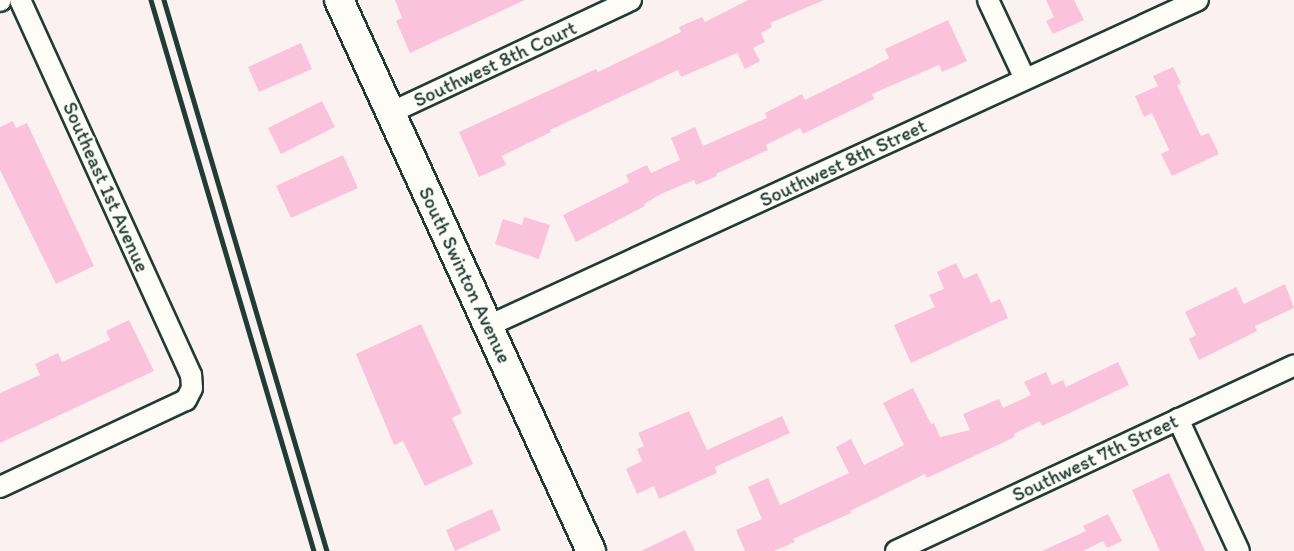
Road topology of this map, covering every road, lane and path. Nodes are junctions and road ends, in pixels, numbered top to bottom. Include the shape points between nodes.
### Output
1 (20, 0) edge
2 (339, 0) edge
3 (631, 0) edge
4 (988, 0) edge
5 (1198, 0) edge
6 (1025, 79) junction
7 (390, 113) junction
8 (488, 326) junction
9 (1294, 365) edge
10 (1178, 419) junction
11 (0, 488) edge
12 (591, 551) edge
13 (896, 551) edge
14 (1239, 551) edge

1 - 11 street, Southeast 1st Avenue via 191,375 192,388 186,400
2 - 7 street, South Swinton Avenue
3 - 7 street, Southwest 8th Court
4 - 6 street
5 - 6 street, Southwest 8th Street
6 - 8 street, Southwest 8th Street
7 - 8 street, South Swinton Avenue
8 - 12 street, South Swinton Avenue
9 - 10 street, Southwest 7th Street
10 - 13 street, Southwest 7th Street
10 - 14 street

